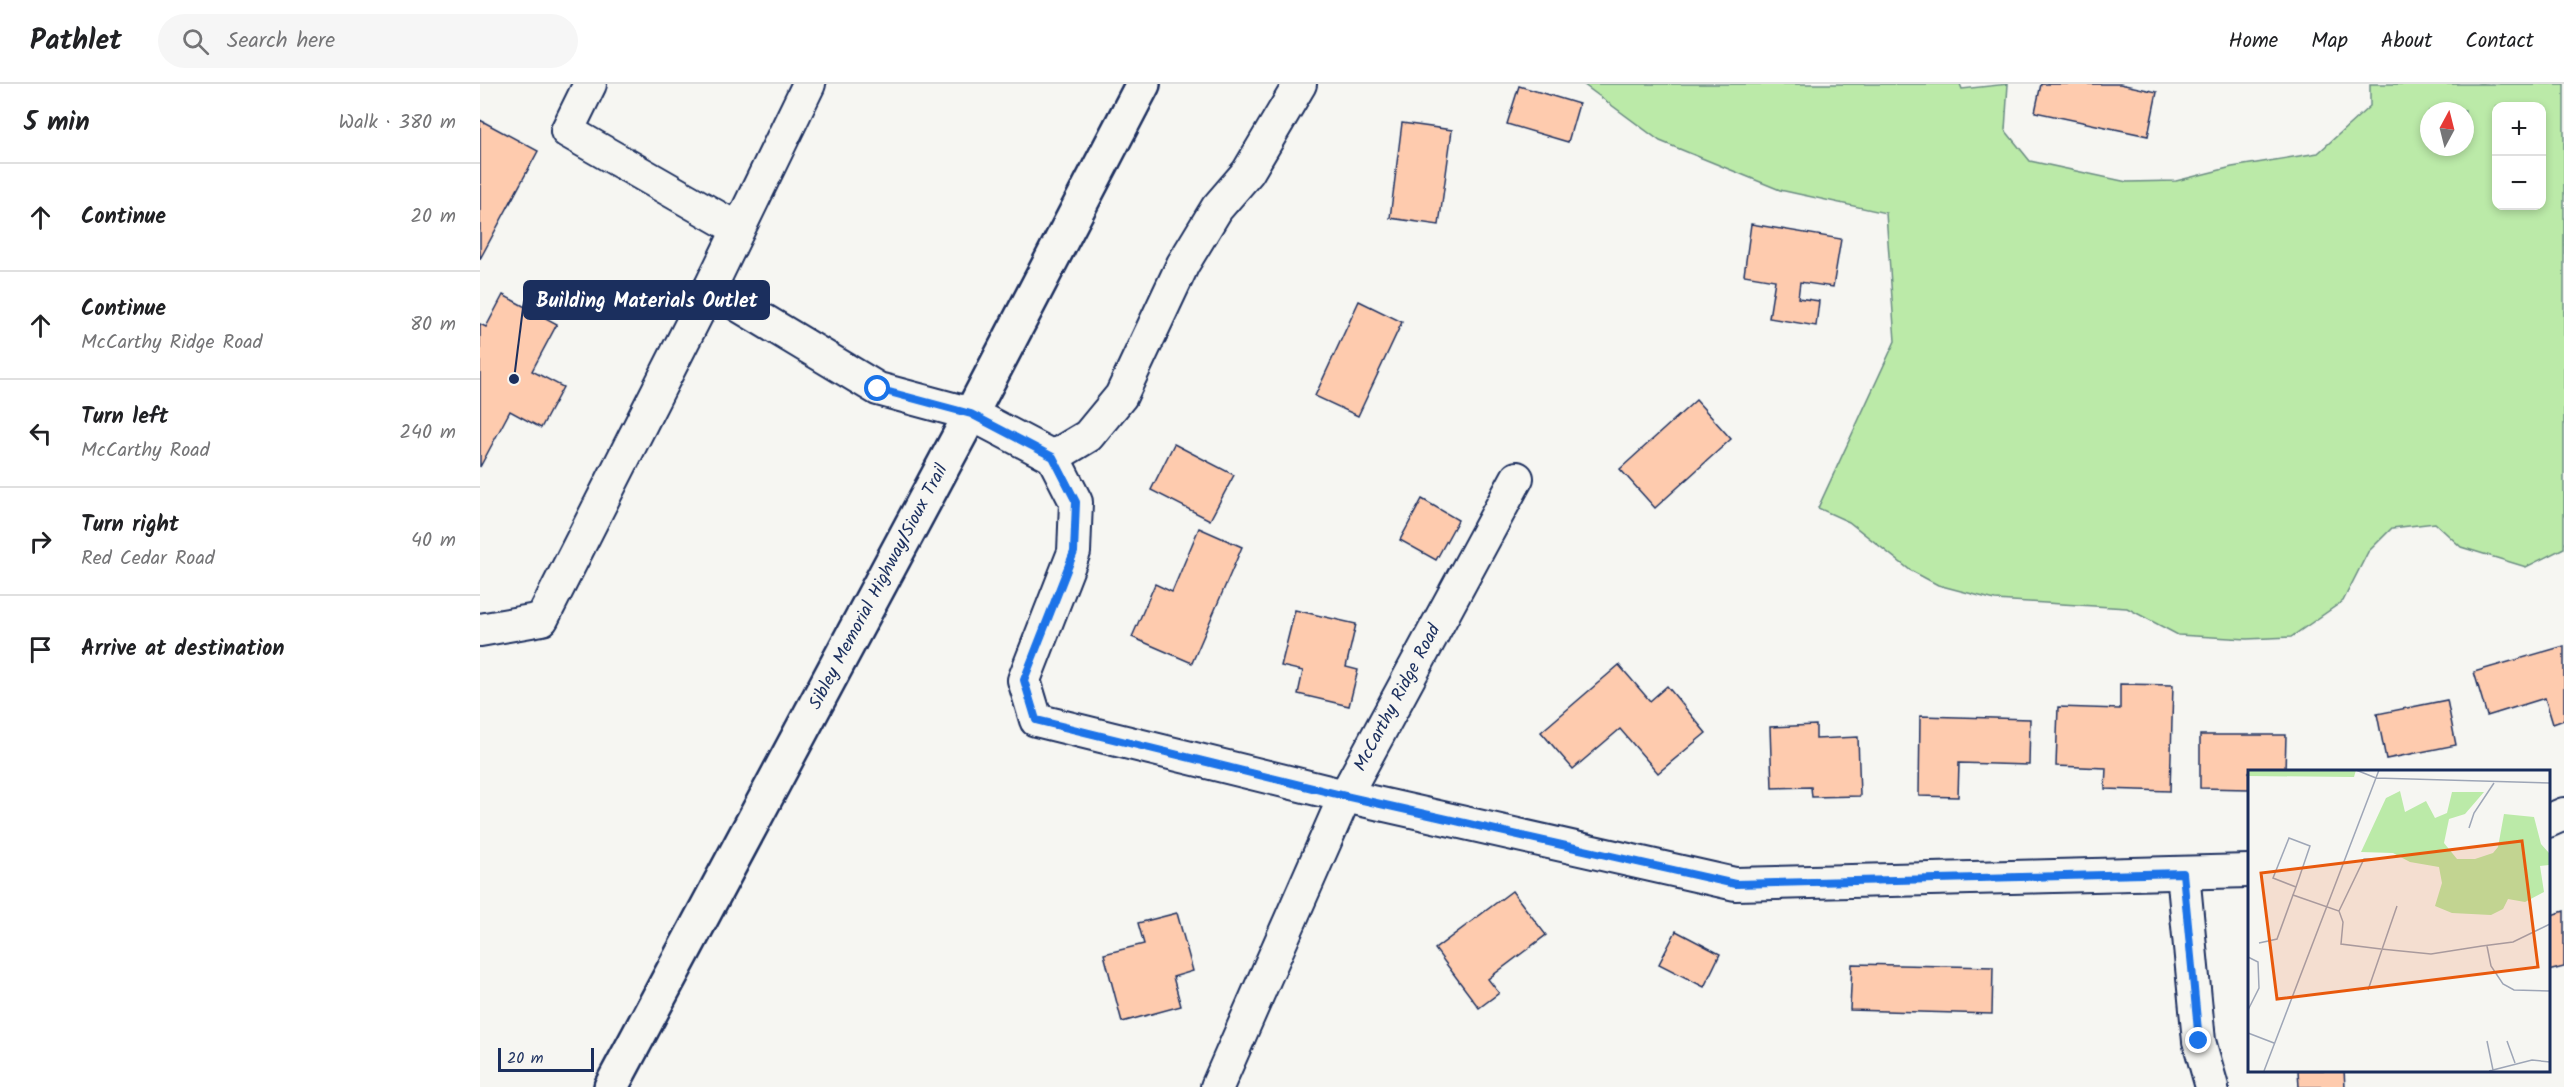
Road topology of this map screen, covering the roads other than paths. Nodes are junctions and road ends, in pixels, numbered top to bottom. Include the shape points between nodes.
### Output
1 (590, 84) edge
2 (809, 84) edge
3 (1143, 84) edge
4 (1300, 84) edge
5 (738, 229) junction
6 (710, 288) junction
7 (971, 414) junction
8 (1053, 457) junction
9 (1517, 478) dead end
10 (480, 630) edge
11 (1345, 796) junction
12 (2564, 814) edge
13 (2549, 820) edge
14 (2248, 871) edge
15 (2183, 873) junction
16 (610, 1087) edge
17 (1217, 1087) edge
18 (2212, 1087) edge

1 - 5 street via 567,131
2 - 5 street
3 - 7 highway, Sibley Memorial Highway/Sioux Trail
4 - 8 street via 1248,172 1217,208 1183,264 1121,396 1088,436
5 - 6 street
6 - 7 street via 878,389
6 - 10 street via 542,619
7 - 8 street
7 - 16 highway, Sibley Memorial Highway/Sioux Trail
8 - 11 street via 1076,502 1074,552 1024,680 1036,720
9 - 11 street, McCarthy Ridge Road
11 - 15 street via 1735,884
11 - 17 street, McCarthy Ridge Road
12 - 13 street
14 - 15 street
15 - 18 street via 2199,1041

